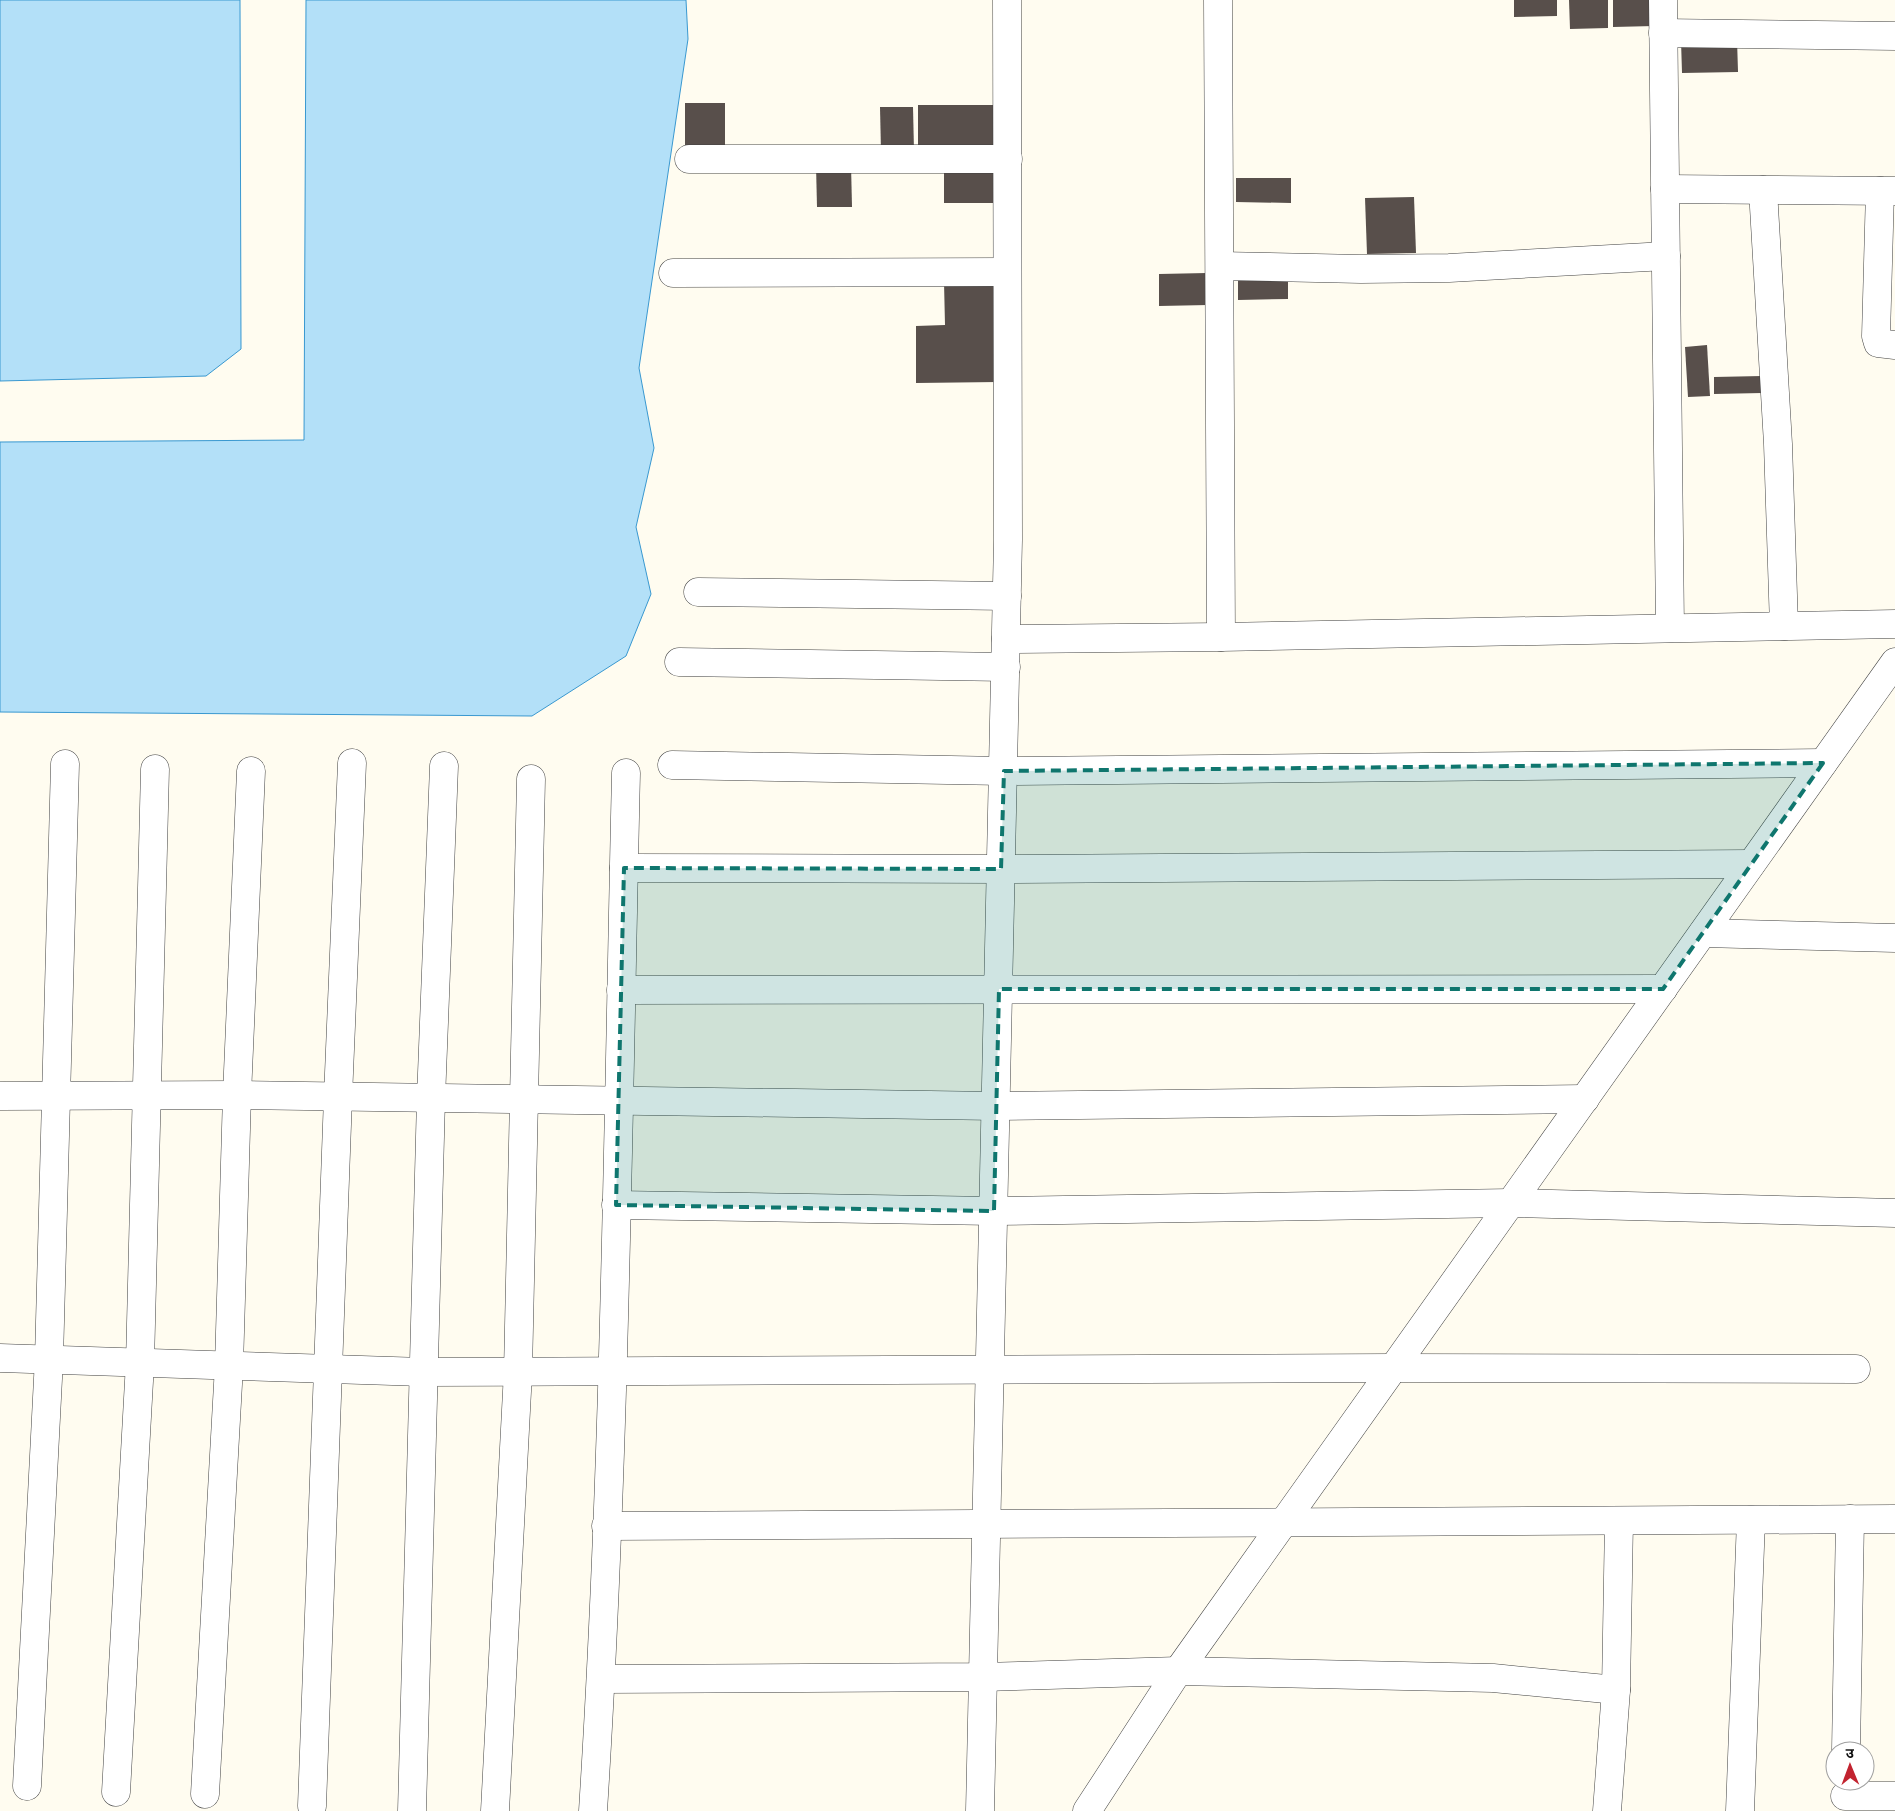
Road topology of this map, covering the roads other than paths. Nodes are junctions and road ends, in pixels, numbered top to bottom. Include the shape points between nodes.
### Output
1 (1006, 0) edge
2 (1218, 0) edge
3 (1663, 0) edge
4 (1663, 33) junction
5 (1895, 36) edge
6 (1008, 159) junction
7 (689, 160) dead end
8 (1665, 189) junction
9 (1763, 190) junction
10 (1888, 191) edge
11 (1666, 256) junction
12 (1220, 266) junction
13 (1006, 272) junction
14 (673, 273) dead end
15 (1895, 345) edge
16 (698, 592) dead end
17 (1007, 596) junction
18 (1895, 624) edge
19 (1784, 626) junction
20 (1670, 628) junction
21 (1221, 637) junction
22 (1006, 639) junction
23 (680, 662) dead end
24 (1895, 662) edge
25 (1006, 667) junction
26 (352, 763) dead end
27 (1823, 763) junction
28 (65, 764) dead end
29 (672, 765) dead end
30 (444, 766) dead end
31 (155, 769) dead end
32 (251, 771) dead end
33 (1004, 771) junction
34 (626, 773) dead end
35 (531, 779) dead end
36 (1752, 864) junction
37 (624, 868) junction
38 (1001, 869) junction
39 (1703, 933) junction
40 (1895, 938) edge
41 (999, 989) junction
42 (1664, 989) junction
43 (621, 990) junction
44 (237, 1095) junction
45 (0, 1096) edge
46 (56, 1096) junction
47 (146, 1096) junction
48 (338, 1097) junction
49 (431, 1099) junction
50 (1585, 1099) junction
51 (524, 1100) junction
52 (620, 1102) junction
53 (996, 1106) junction
54 (1511, 1203) junction
55 (616, 1205) junction
56 (994, 1211) junction
57 (1895, 1213) edge
58 (0, 1358) edge
59 (49, 1359) junction
60 (140, 1363) junction
61 (229, 1366) junction
62 (1394, 1368) junction
63 (1856, 1369) dead end
64 (328, 1370) junction
65 (990, 1370) junction
66 (611, 1371) junction
67 (424, 1372) junction
68 (518, 1372) junction
69 (1850, 1519) junction
70 (1895, 1519) edge
71 (1751, 1520) junction
72 (1619, 1521) junction
73 (1283, 1524) junction
74 (986, 1525) junction
75 (606, 1526) junction
76 (1178, 1671) junction
77 (983, 1677) junction
78 (601, 1679) junction
79 (1616, 1690) junction
80 (1846, 1741) edge
81 (26, 1786) dead end
82 (116, 1792) dead end
83 (205, 1794) dead end
84 (1845, 1796) edge
85 (1895, 1796) edge
86 (312, 1806) dead end
87 (412, 1811) edge
88 (495, 1811) edge
89 (592, 1811) edge
90 (980, 1811) edge
91 (1087, 1811) edge
92 (1607, 1811) edge
93 (1740, 1811) edge

1 - 6 street
2 - 12 street
3 - 4 street
4 - 5 street
4 - 8 street
6 - 7 street
6 - 13 street
8 - 9 street
8 - 11 street
9 - 10 street
9 - 19 street via 1778,444
10 - 15 street via 1876,336 1878,343
11 - 12 street via 1448,268
11 - 20 street
12 - 21 street
13 - 14 street
13 - 17 street via 1009,386
16 - 17 street
17 - 22 street
18 - 19 street
19 - 20 street
20 - 21 street
21 - 22 street
22 - 25 street
23 - 25 street
24 - 27 street
25 - 33 street
26 - 48 street
27 - 33 street
27 - 36 street
28 - 46 street
29 - 33 street
30 - 49 street
31 - 47 street
32 - 44 street
33 - 38 street
34 - 37 street
35 - 51 street
36 - 38 street
36 - 39 street
37 - 38 street
37 - 43 street
38 - 41 street
39 - 40 street
39 - 42 street
41 - 42 street
41 - 43 street
41 - 53 street
42 - 50 street
43 - 52 street
44 - 47 street
44 - 48 street
44 - 61 street
45 - 46 street
46 - 47 street
46 - 59 street
47 - 60 street
48 - 49 street
48 - 64 street
49 - 51 street
49 - 67 street
50 - 53 street
50 - 54 street
51 - 52 street
51 - 68 street
52 - 53 street
52 - 55 street
53 - 56 street
54 - 56 street
54 - 57 street
54 - 62 street
55 - 56 street
55 - 66 street
56 - 65 street
58 - 59 street
59 - 60 street
59 - 81 street
60 - 61 street
60 - 82 street
61 - 64 street
61 - 83 street
62 - 63 street
62 - 65 street
62 - 73 street
64 - 67 street
64 - 86 street
65 - 66 street
65 - 74 street
66 - 68 street
66 - 75 street
67 - 68 street
67 - 87 street
68 - 88 street
69 - 70 street
69 - 71 street
69 - 80 street
71 - 72 street
71 - 93 street
72 - 73 street
72 - 79 street
73 - 74 street
73 - 76 street
74 - 75 street
74 - 77 street
75 - 78 street
76 - 77 street
76 - 79 street via 1494,1678
76 - 91 street
77 - 78 street
77 - 90 street
78 - 89 street
79 - 92 street
84 - 85 street

